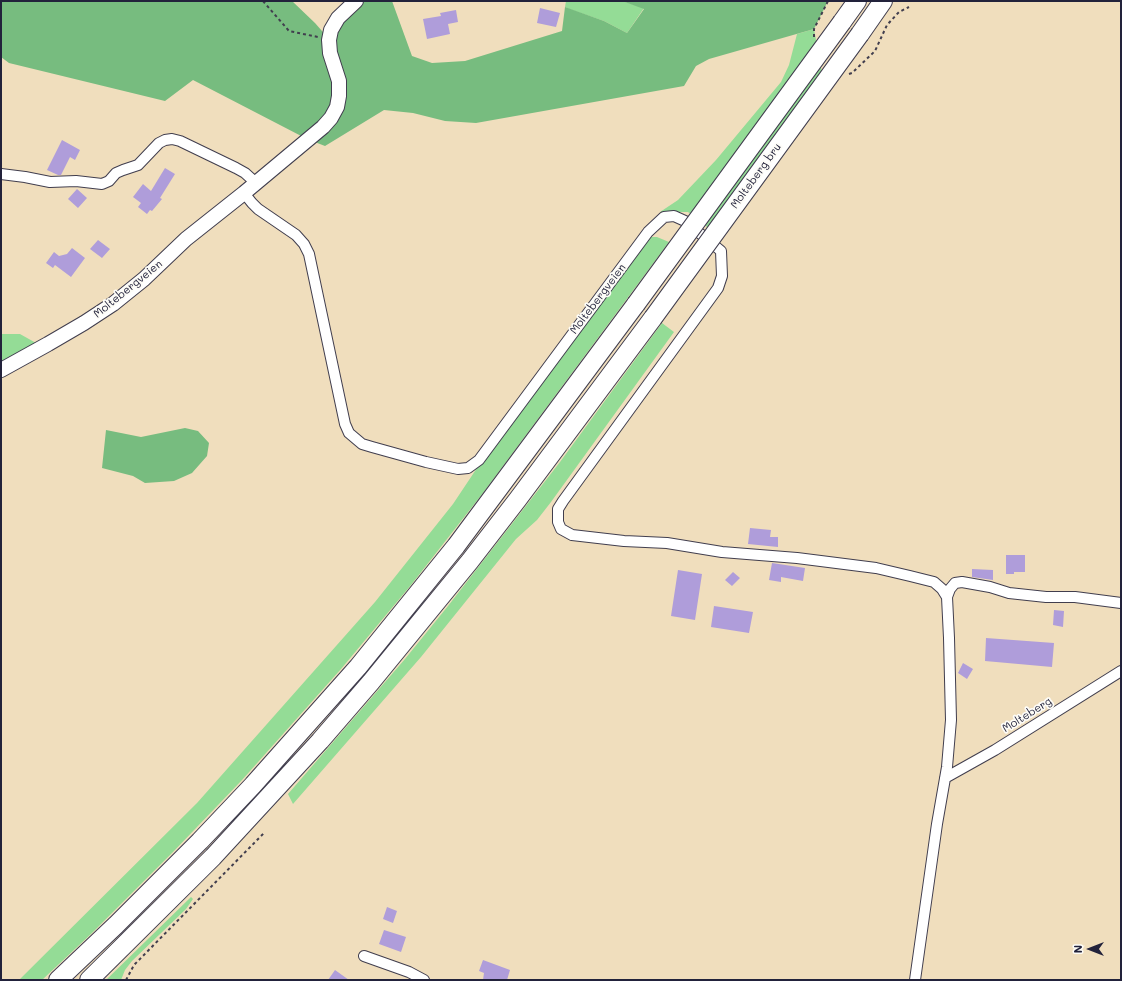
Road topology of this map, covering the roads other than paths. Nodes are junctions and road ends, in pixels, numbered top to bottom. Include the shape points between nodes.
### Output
1 (356, 1) edge
2 (857, 1) edge
3 (883, 1) edge
4 (1, 174) edge
5 (256, 183) junction
6 (244, 193) junction
7 (1, 370) edge
8 (934, 582) junction
9 (955, 583) junction
10 (947, 597) junction
11 (1121, 603) edge
12 (1121, 670) edge
13 (945, 778) junction
14 (364, 956) dead end
15 (58, 980) edge
16 (88, 980) edge
17 (424, 980) edge
18 (915, 980) edge

1 - 5 main road, Moltebergveien via 338,18 331,30 330,54 338,81 339,96 331,118
2 - 15 highway, Molteberg bru, bridge via 465,533 358,667 200,841
3 - 16 highway, Molteberg bru, bridge via 523,493 372,682 213,857
4 - 5 street via 50,182 102,184 123,170 138,165 159,143 172,139 236,168
5 - 6 main road, Moltebergveien
6 - 7 main road, Moltebergveien via 186,239 113,304 78,327
6 - 8 street, Moltebergveien via 258,209 296,235 309,254 349,433 362,444 458,469 468,468 479,460 648,232 664,218 674,216 685,220 721,251 722,276 718,288 558,509 561,529 572,535 667,543 722,552 876,568
8 - 9 street
8 - 10 street
9 - 10 street
9 - 11 street via 990,587 1009,593
10 - 13 street via 951,720
12 - 13 street, Molteberg
13 - 18 street
14 - 17 street

